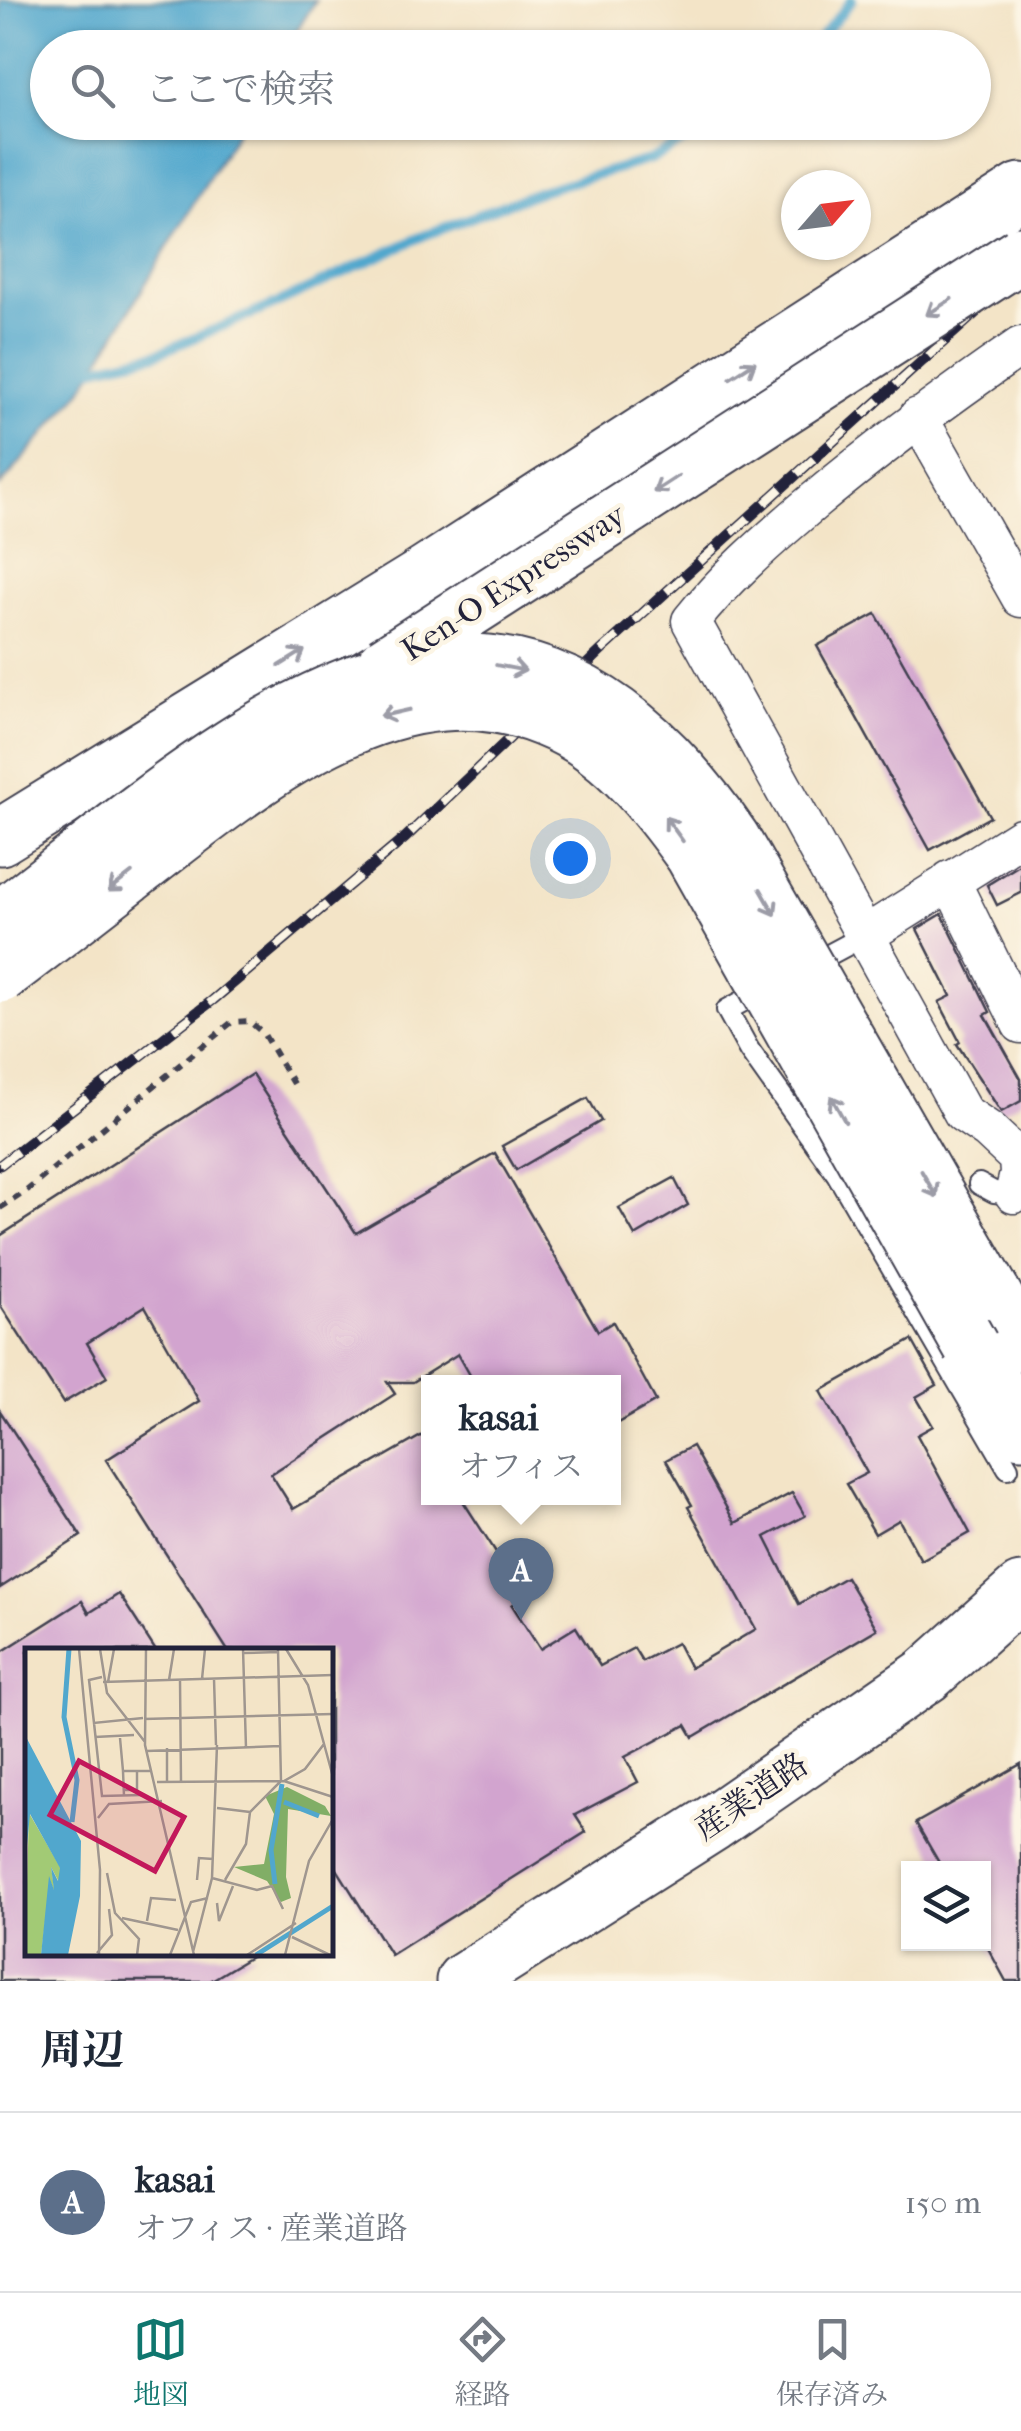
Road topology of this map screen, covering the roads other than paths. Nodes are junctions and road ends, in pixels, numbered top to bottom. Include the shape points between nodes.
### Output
1 (1021, 192) edge
2 (1021, 254) edge
3 (1021, 346) edge
4 (918, 417) junction
5 (1021, 598) edge
6 (233, 694) junction
7 (0, 819) edge
8 (0, 837) edge
9 (1021, 837) edge
10 (950, 880) junction
11 (0, 902) edge
12 (0, 920) edge
13 (864, 936) junction
14 (0, 975) edge
15 (1021, 1024) edge
16 (1005, 1194) edge
17 (996, 1345) edge
18 (1014, 1449) edge
19 (1021, 1590) edge
20 (464, 1981) edge

6 -> 1 main road, Ken-O Expressway
2 -> 11 main road, Ken-O Expressway, bridge via 448,626
3 - 4 street
4 - 5 street
4 - 13 street via 784,527 691,621
6 - 7 main road
6 - 8 main road, Ken-O Expressway
9 - 10 street
10 - 13 street
10 - 15 street
12 -> 17 main road, bridge via 205,764 336,688 445,662 525,670 565,684 639,730 702,797 740,854 992,1292
13 - 16 street via 963,1113 1018,1158 1020,1174
13 - 18 lane via 727,1010
17 -> 14 main road, bridge via 666,816 595,746 521,710 444,704 366,720 322,738 234,795
17 - 18 main road
19 - 20 main road, 産業道路 via 927,1676 713,1823

